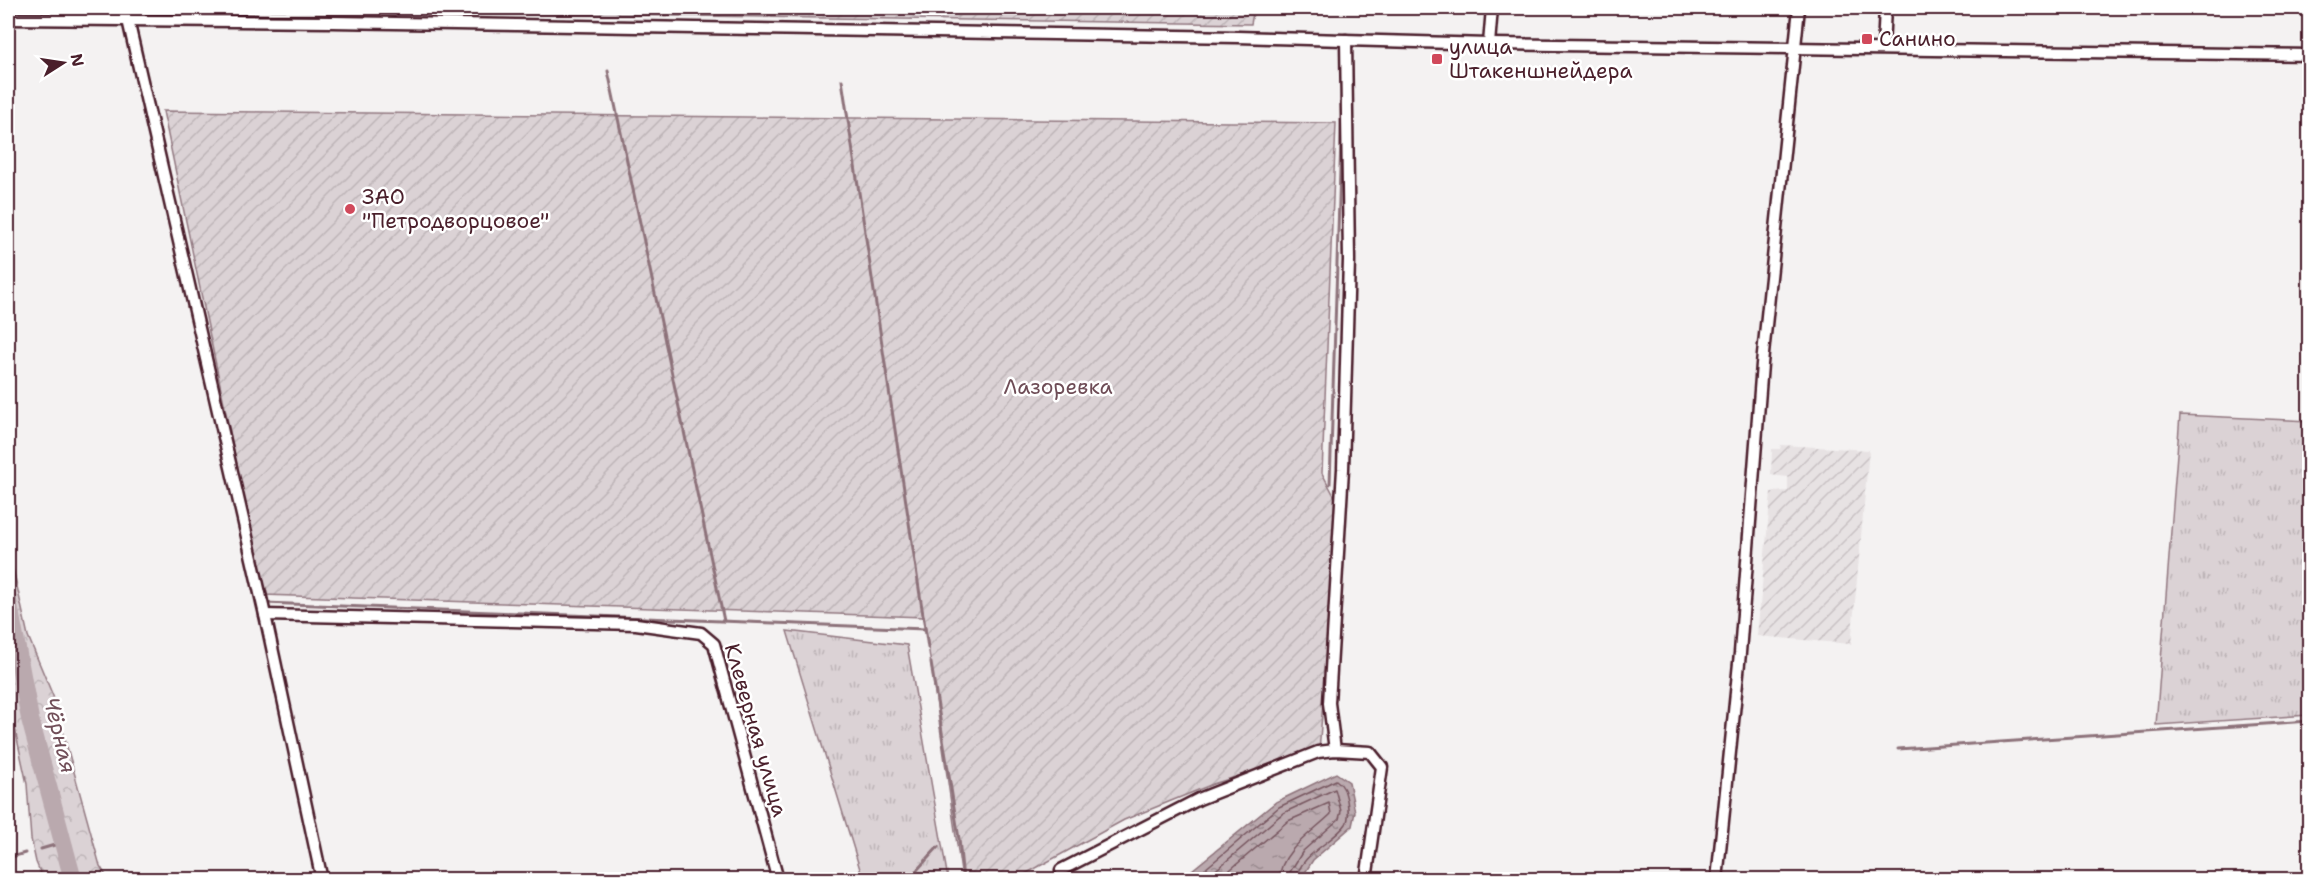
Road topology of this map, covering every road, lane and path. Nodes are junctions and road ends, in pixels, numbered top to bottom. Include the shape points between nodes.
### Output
1 (123, 8) edge
2 (1492, 8) edge
3 (1799, 8) edge
4 (1885, 8) edge
5 (8, 19) edge
6 (128, 20) junction
7 (1346, 40) junction
8 (1489, 44) junction
9 (1796, 46) junction
10 (1883, 48) junction
11 (2310, 55) edge
12 (264, 615) junction
13 (1335, 750) junction
14 (1061, 870) dead end
15 (322, 879) edge
16 (778, 879) edge
17 (1366, 879) edge
18 (1717, 879) edge

1 - 6 street
2 - 8 street
3 - 9 street
4 - 10 street
5 - 6 street
6 - 7 street
6 - 12 street
7 - 8 street
7 - 13 street via 1349,272 1343,469 1329,704
8 - 9 street
9 - 10 street
9 - 18 street via 1761,364 1740,652
10 - 11 street
12 - 15 street
12 - 16 street, Клеверная улица via 636,624 701,633 714,644
13 - 14 street via 1318,752 1199,799
13 - 17 street via 1370,752 1382,767

